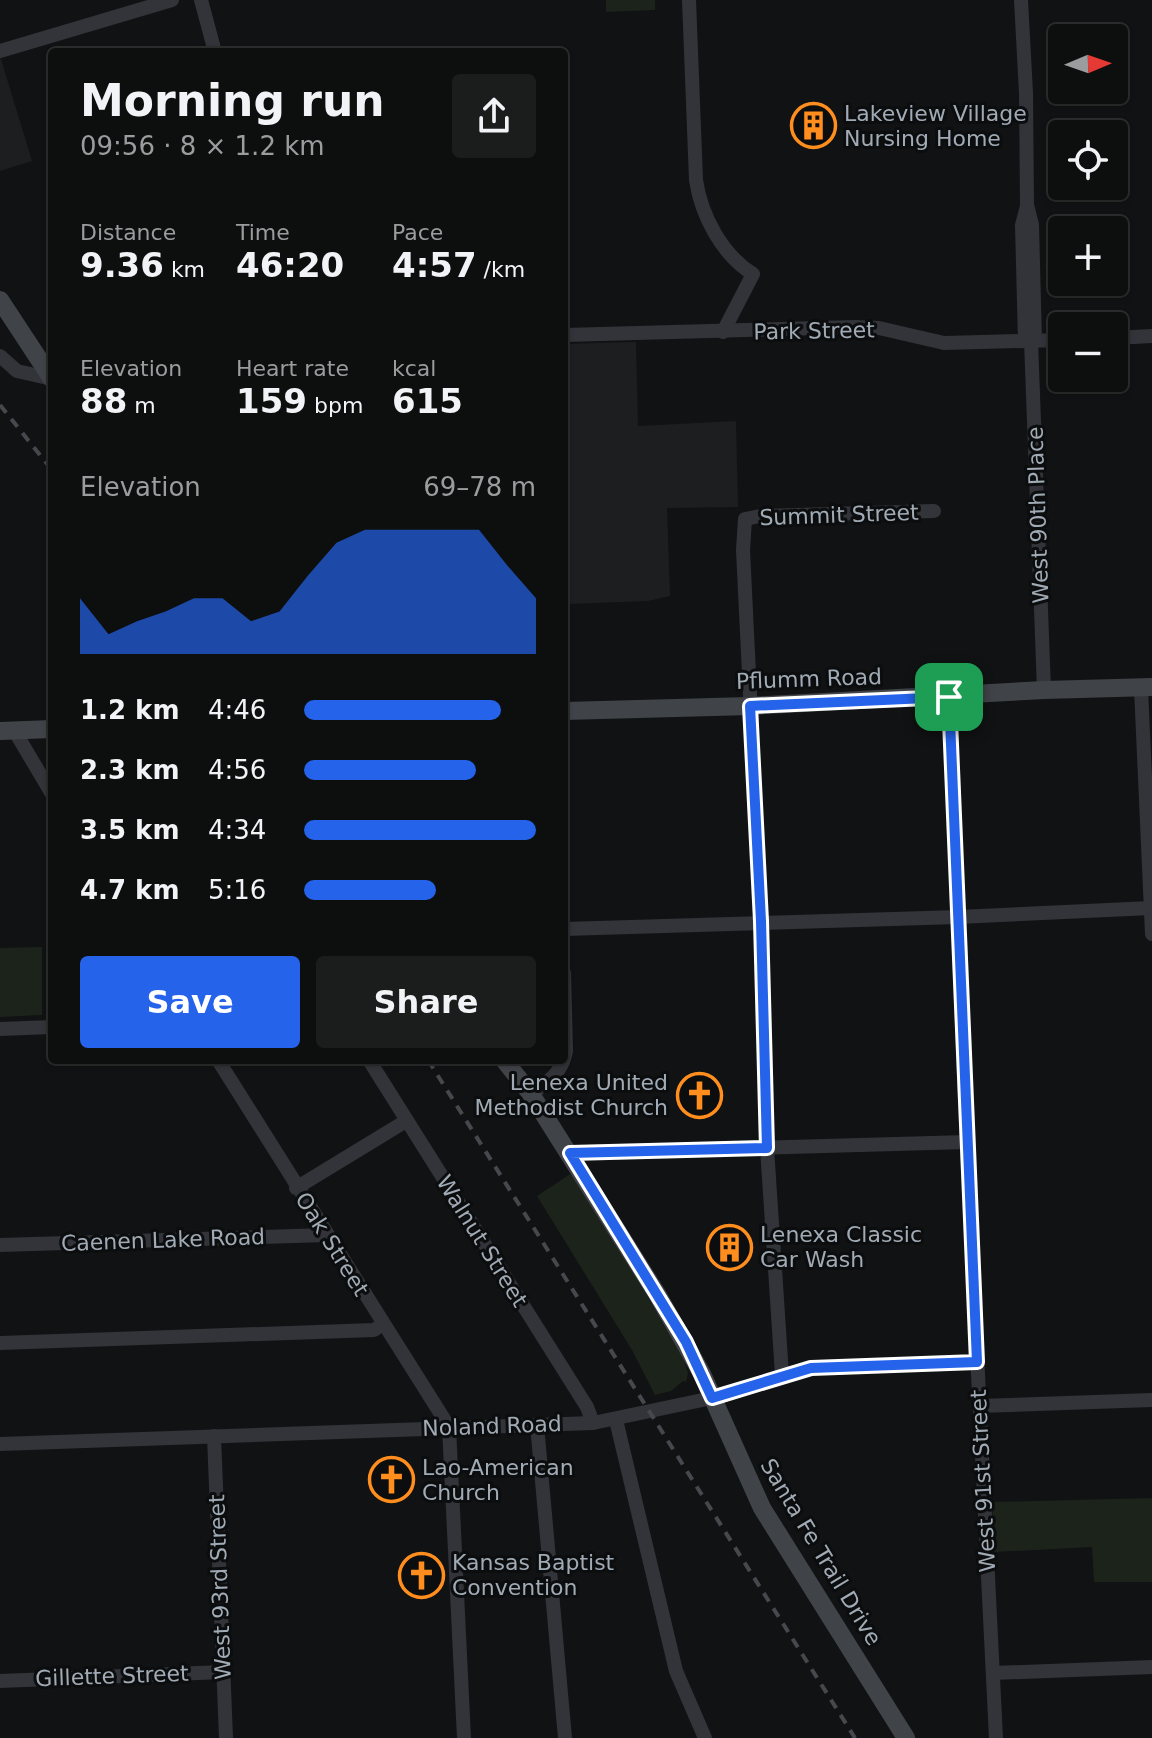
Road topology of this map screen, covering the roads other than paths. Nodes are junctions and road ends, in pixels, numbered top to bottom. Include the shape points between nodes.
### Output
1 (172, 0) edge
2 (201, 0) edge
3 (689, 0) edge
4 (1021, 0) edge
5 (214, 48) edge
6 (0, 51) edge
7 (0, 300) edge
8 (723, 332) junction
9 (568, 335) edge
10 (1152, 336) edge
11 (1128, 337) edge
12 (1048, 340) edge
13 (1031, 341) junction
14 (0, 356) edge
15 (46, 360) edge
16 (48, 378) edge
17 (934, 511) dead end
18 (1146, 688) edge
19 (1044, 690) junction
20 (949, 697) junction
21 (750, 706) junction
22 (568, 711) edge
23 (48, 729) edge
24 (7, 731) edge
25 (48, 788) edge
26 (1151, 908) edge
27 (958, 917) junction
28 (761, 921) junction
29 (568, 929) edge
30 (1152, 934) edge
31 (48, 1027) edge
32 (0, 1029) edge
33 (220, 1064) edge
34 (371, 1064) edge
35 (507, 1064) edge
36 (563, 1064) edge
37 (531, 1094) junction
38 (406, 1121) junction
39 (967, 1142) junction
40 (767, 1148) junction
41 (570, 1153) junction
42 (296, 1188) junction
43 (326, 1235) junction
44 (0, 1245) edge
45 (383, 1324) junction
46 (0, 1343) edge
47 (977, 1362) junction
48 (782, 1375) junction
49 (712, 1398) junction
50 (1152, 1400) edge
51 (979, 1406) junction
52 (616, 1420) junction
53 (593, 1423) junction
54 (537, 1425) junction
55 (449, 1427) junction
56 (214, 1436) junction
57 (0, 1444) edge
58 (1152, 1667) edge
59 (223, 1672) junction
60 (993, 1673) junction
61 (0, 1681) edge
62 (226, 1738) edge
63 (464, 1738) edge
64 (565, 1738) edge
65 (705, 1738) edge
66 (906, 1738) edge
67 (996, 1738) edge

1 - 6 street
2 - 5 street
3 - 8 street via 699,201 722,244 753,274
4 - 13 street, West 90th Place via 1027,205 1032,225
7 - 15 main road
8 - 9 street, Park Street
8 - 13 street, Park Street via 855,327 944,343
10 - 11 street
12 - 13 street, Park Street
13 - 19 street, West 90th Place
14 - 16 street via 17,371
17 - 21 street, Summit Street via 745,519
18 - 19 main road, Pflumm Road
18 - 26 street
19 - 20 main road, Pflumm Road
20 - 21 main road, Pflumm Road
20 - 27 street, West 91st Street
21 - 22 main road, Pflumm Road
21 - 28 street
23 - 24 main road
24 - 25 street
26 - 27 street
26 - 30 street
27 - 28 street
27 - 39 street, West 91st Street
28 - 29 street
28 - 40 street
31 - 32 street
33 - 42 street, Oak Street
34 - 38 street, Walnut Street
35 - 37 main road, Santa Fe Trail Drive
36 - 37 street
37 - 41 main road, Santa Fe Trail Drive
38 - 42 street
38 - 53 street, Walnut Street
39 - 40 street
39 - 47 street, West 91st Street
40 - 41 street
40 - 48 street
41 - 49 main road, Santa Fe Trail Drive via 686,1342
42 - 43 street, Oak Street
43 - 44 street, Caenen Lake Road
43 - 45 street, Oak Street
45 - 46 street via 374,1330 299,1334
45 - 55 street, Oak Street
47 - 48 street, Noland Road via 843,1365
47 - 51 street, West 91st Street
48 - 49 street, Noland Road
49 - 52 street, Noland Road
49 - 66 main road, Santa Fe Trail Drive via 762,1508
50 - 51 street
51 - 60 street, West 91st Street
52 - 53 street, Noland Road
52 - 65 street via 676,1671
53 - 54 street, Noland Road
54 - 55 street, Noland Road
54 - 64 street
55 - 56 street, Noland Road
55 - 63 street
56 - 57 street, Noland Road
56 - 59 street, West 93rd Street
58 - 60 street
59 - 61 street, Gillette Street
59 - 62 street, West 93rd Street
60 - 67 street, West 91st Street

